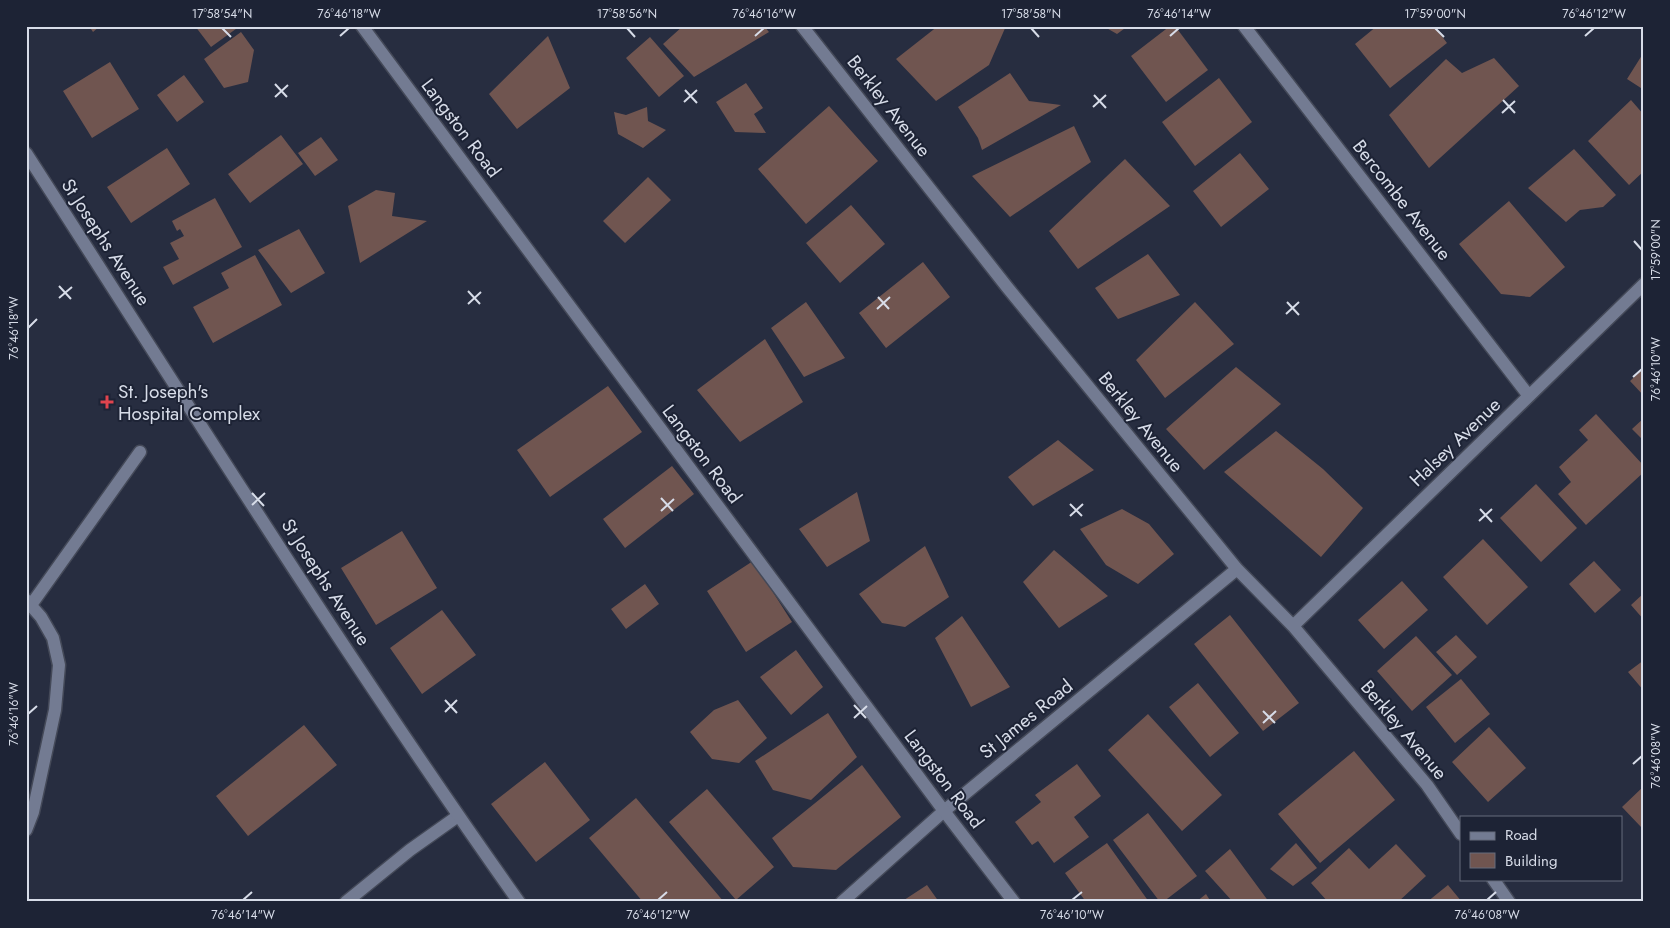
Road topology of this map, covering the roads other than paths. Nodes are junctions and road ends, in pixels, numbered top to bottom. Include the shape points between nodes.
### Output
1 (362, 26) edge
2 (802, 26) edge
3 (1244, 26) edge
4 (26, 153) edge
5 (1644, 284) edge
6 (1530, 396) junction
7 (140, 452) dead end
8 (1237, 569) junction
9 (29, 603) edge
10 (1293, 626) junction
11 (944, 811) junction
12 (458, 816) junction
13 (26, 830) edge
14 (1460, 833) edge
15 (1494, 880) edge
16 (346, 902) edge
17 (518, 902) edge
18 (842, 902) edge
19 (1014, 902) edge
20 (1509, 902) edge

1 - 11 street, Langston Road
2 - 8 street, Berkley Avenue via 1006,287
3 - 6 street, Bercombe Avenue
4 - 12 street, St Josephs Avenue
5 - 6 street, Halsey Avenue
6 - 10 street, Halsey Avenue
7 - 9 street
8 - 10 street, Berkley Avenue
8 - 11 street, St James Road
9 - 13 street via 53,638 59,666 54,710
10 - 14 street, Berkley Avenue via 1427,785
11 - 18 street, St James Road
11 - 19 street, Langston Road
12 - 16 street
12 - 17 street, St Josephs Avenue
15 - 20 street

